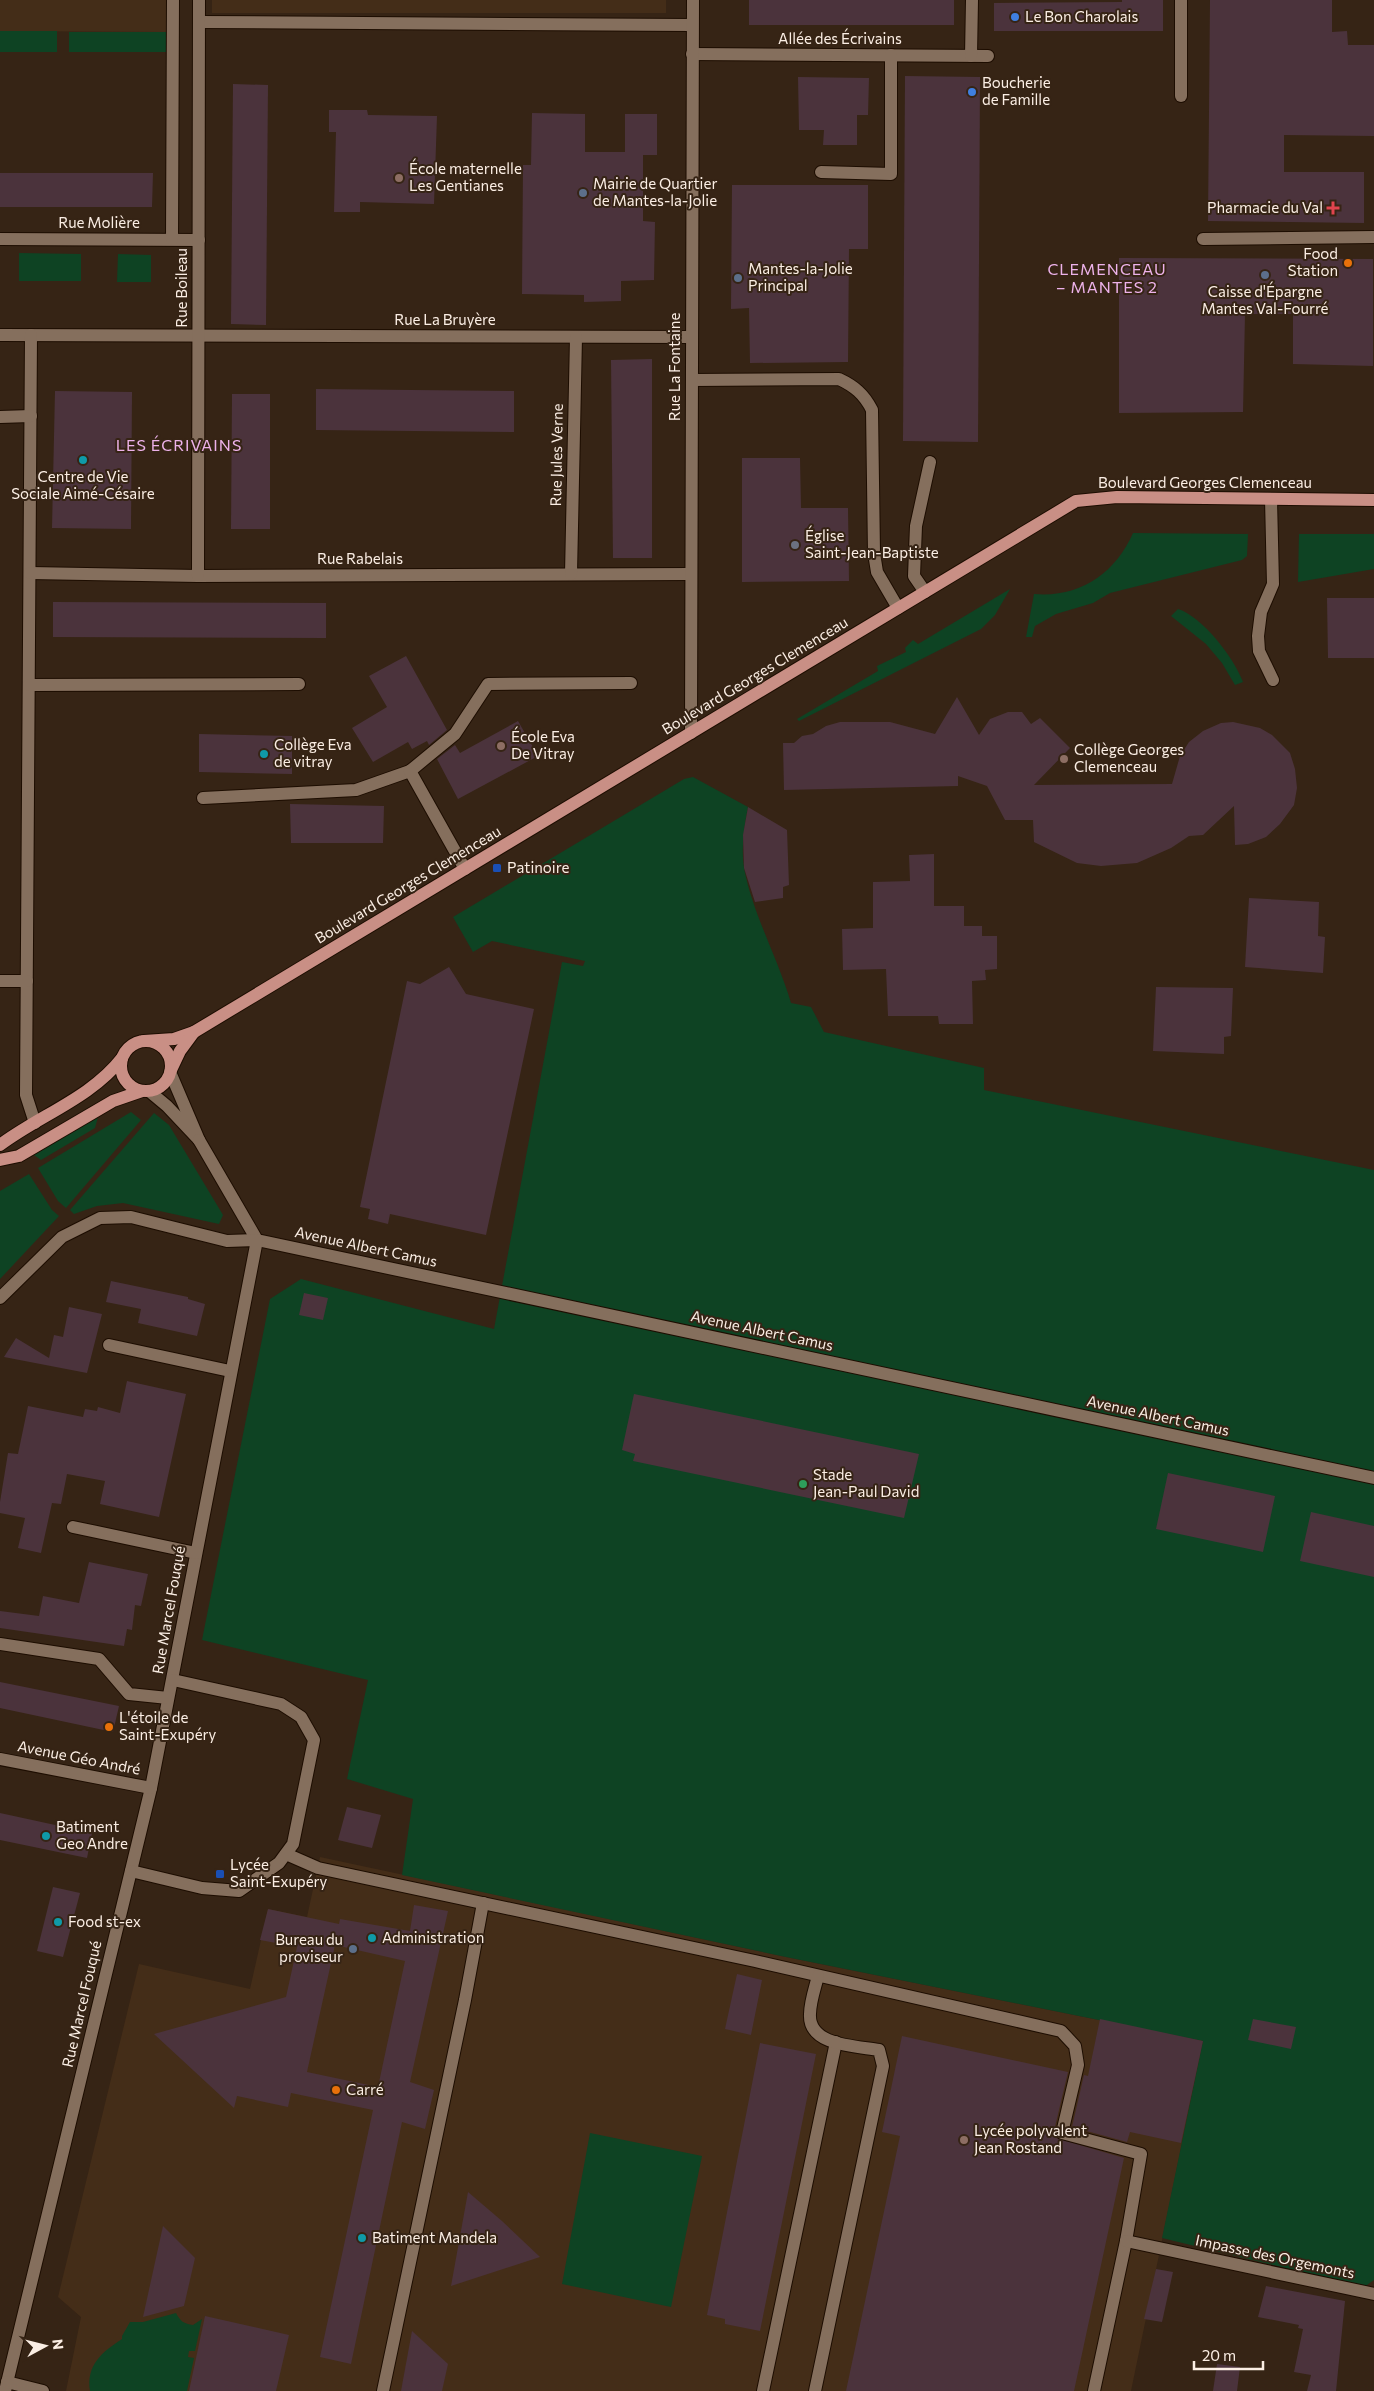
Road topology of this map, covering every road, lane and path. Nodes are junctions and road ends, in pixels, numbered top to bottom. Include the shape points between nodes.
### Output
1 (172, 0) edge
2 (199, 0) edge
3 (692, 0) edge
4 (972, 0) edge
5 (1181, 0) edge
6 (199, 22) junction
7 (692, 25) junction
8 (692, 54) junction
9 (890, 55) junction
10 (972, 56) junction
11 (988, 56) dead end
12 (1181, 96) dead end
13 (821, 172) dead end
14 (1374, 237) edge
15 (0, 239) edge
16 (172, 239) junction
17 (1203, 239) dead end
18 (199, 240) junction
19 (0, 335) edge
20 (31, 335) junction
21 (198, 335) junction
22 (576, 337) junction
23 (692, 337) junction
24 (692, 380) junction
25 (31, 416) junction
26 (0, 417) edge
27 (930, 462) dead end
28 (1271, 499) junction
29 (1374, 500) edge
30 (30, 573) junction
31 (571, 574) junction
32 (691, 574) junction
33 (198, 576) junction
34 (925, 592) junction
35 (898, 608) junction
36 (1273, 680) dead end
37 (631, 683) dead end
38 (300, 684) dead end
39 (29, 685) junction
40 (691, 733) junction
41 (410, 771) junction
42 (203, 798) dead end
43 (465, 869) junction
44 (27, 981) junction
45 (0, 982) edge
46 (194, 1032) junction
47 (144, 1042) junction
48 (124, 1056) junction
49 (171, 1071) junction
50 (146, 1091) junction
51 (35, 1123) junction
52 (199, 1140) junction
53 (0, 1145) edge
54 (0, 1160) edge
55 (256, 1240) junction
56 (0, 1298) edge
57 (109, 1345) dead end
58 (230, 1371) junction
59 (1374, 1478) edge
60 (73, 1527) dead end
61 (196, 1553) junction
62 (0, 1644) edge
63 (173, 1680) junction
64 (168, 1698) junction
65 (0, 1759) edge
66 (151, 1788) junction
67 (286, 1854) junction
68 (131, 1871) junction
69 (483, 1903) junction
70 (818, 1976) junction
71 (836, 2042) junction
72 (1126, 2241) junction
73 (1374, 2294) edge
74 (6, 2387) edge
75 (43, 2391) edge
76 (383, 2391) edge
77 (763, 2391) edge
78 (816, 2391) edge
79 (1094, 2391) edge

1 - 16 street
2 - 6 street, Rue Boileau
3 - 7 street, Rue La Fontaine
4 - 10 street
5 - 12 street
6 - 7 street
6 - 18 street, Rue Boileau
7 - 8 street, Rue La Fontaine
8 - 9 street, Allée des Écrivains
8 - 23 street, Rue La Fontaine
9 - 10 street, Allée des Écrivains
9 - 13 street via 891,174
10 - 11 street, Allée des Écrivains
14 - 17 street
15 - 16 street, Rue Molière
16 - 18 street, Rue Molière
18 - 21 street, Rue Boileau
19 - 20 street
20 - 21 street
20 - 25 street
21 - 22 street, Rue La Bruyère
21 - 33 street, Rue Boileau
22 - 23 street, Rue La Bruyère
22 - 31 street, Rue Jules Verne
23 - 24 street, Rue La Fontaine
24 - 32 street, Rue La Fontaine
24 - 35 street via 839,379 855,387 867,399 872,410 876,572
25 - 26 street
25 - 30 street
27 - 34 street via 916,526 914,576
28 - 29 main road, Boulevard Georges Clemenceau
28 - 34 main road, Boulevard Georges Clemenceau via 1117,497 1076,501
28 - 36 street via 1273,584 1261,612 1258,636 1259,651
30 - 33 street, Rue Rabelais
30 - 39 street
31 - 32 street, Rue Rabelais
31 - 33 street, Rue Rabelais
32 - 40 street, Rue La Fontaine
34 - 35 main road, Boulevard Georges Clemenceau
35 - 40 main road, Boulevard Georges Clemenceau
37 - 41 street via 488,684 455,734
38 - 39 street
39 - 44 street
40 - 43 main road, Boulevard Georges Clemenceau
41 - 42 street via 356,790
41 - 43 street
43 - 46 main road, Boulevard Georges Clemenceau
44 - 45 street
44 - 51 street via 26,1095
46 - 47 main road, Boulevard Georges Clemenceau
46 - 49 main road, Boulevard Georges Clemenceau
47 - 48 main road via 132,1046
47 - 49 main road via 156,1044 167,1052
48 - 50 main road via 122,1069 126,1081
48 - 51 main road via 105,1078
49 - 50 main road via 161,1086
49 - 52 street
50 - 52 street via 167,1106
50 - 54 main road via 106,1105 19,1156
51 - 53 main road
52 - 55 street
55 - 56 street, Avenue Albert Camus via 227,1241 131,1217 100,1218 62,1237
55 - 58 street, Rue Marcel Fouqué
55 - 59 street, Avenue Albert Camus
57 - 58 street
58 - 61 street, Rue Marcel Fouqué
60 - 61 street
61 - 63 street, Rue Marcel Fouqué
62 - 64 street via 99,1659 129,1694
63 - 64 street, Rue Marcel Fouqué
63 - 67 street via 281,1704 301,1717 314,1740 294,1844
64 - 66 street, Rue Marcel Fouqué
65 - 66 street, Avenue Géo André
66 - 68 street, Rue Marcel Fouqué
67 - 68 street via 279,1864 239,1891 202,1888
67 - 69 street via 318,1868
68 - 74 street, Rue Marcel Fouqué
69 - 70 street
69 - 76 street
70 - 71 street via 810,2015 813,2030 819,2037
70 - 72 street via 1061,2031 1075,2046 1078,2065 1062,2133 1141,2154
71 - 77 street
71 - 78 street via 879,2050 883,2066
72 - 73 street, Impasse des Orgemonts
72 - 79 street
74 - 75 street

